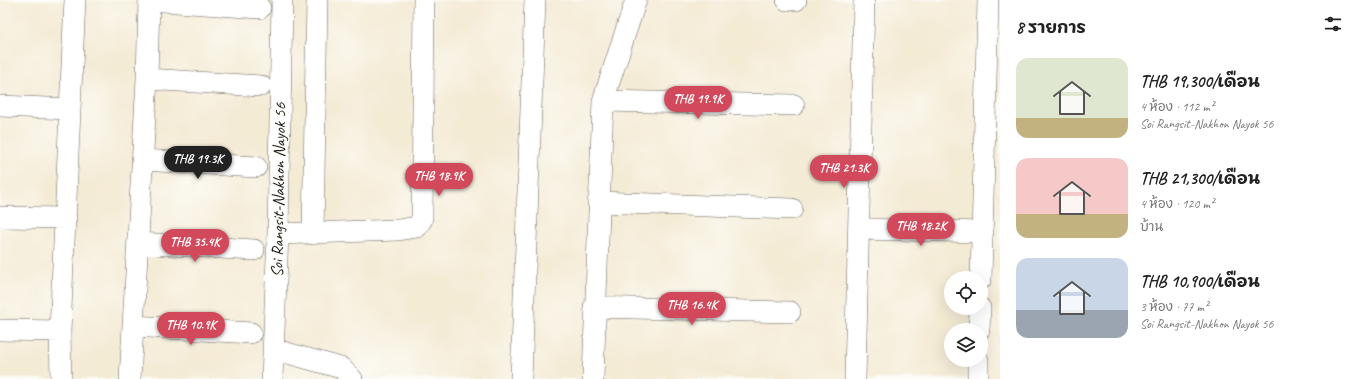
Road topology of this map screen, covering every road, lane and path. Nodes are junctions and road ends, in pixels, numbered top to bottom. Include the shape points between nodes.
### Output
1 (75, 0) edge
2 (149, 0) edge
3 (282, 0) edge
4 (317, 0) edge
5 (424, 0) edge
6 (534, 0) edge
7 (636, 0) edge
8 (787, 0) edge
9 (796, 0) edge
10 (864, 0) edge
11 (988, 0) edge
12 (260, 8) dead end
13 (147, 79) junction
14 (261, 86) dead end
15 (603, 101) junction
16 (794, 105) dead end
17 (0, 106) edge
18 (70, 109) junction
19 (143, 160) junction
20 (256, 167) dead end
21 (598, 202) junction
22 (792, 209) dead end
23 (0, 217) edge
24 (66, 218) junction
25 (860, 230) junction
26 (983, 232) junction
27 (278, 234) junction
28 (313, 234) junction
29 (138, 243) junction
30 (254, 250) dead end
31 (981, 271) edge
32 (594, 307) junction
33 (790, 312) dead end
34 (133, 326) junction
35 (0, 330) edge
36 (60, 330) junction
37 (251, 333) dead end
38 (273, 349) junction
39 (978, 367) edge
40 (61, 379) edge
41 (130, 379) edge
42 (272, 379) edge
43 (352, 379) edge
44 (521, 379) edge
45 (593, 379) edge
46 (855, 379) edge
47 (978, 379) edge

1 - 18 street
2 - 12 street
2 - 13 street
3 - 27 street, Soi Rangsit-Nakhon Nayok 56
4 - 28 street
5 - 28 street via 422,219 417,227 398,230
6 - 44 street
7 - 15 street
8 - 9 street
10 - 25 street
11 - 26 street
13 - 14 street
13 - 19 street
15 - 16 street
15 - 21 street
17 - 18 street
18 - 24 street
19 - 20 street
19 - 29 street
21 - 22 street
21 - 32 street
23 - 24 street
24 - 36 street
25 - 26 street
25 - 46 street
26 - 31 street
27 - 28 street
27 - 38 street, Soi Rangsit-Nakhon Nayok 56
29 - 30 street
29 - 34 street
32 - 33 street
32 - 45 street
34 - 37 street
34 - 41 street
35 - 36 street
36 - 40 street
38 - 42 street, Soi Rangsit-Nakhon Nayok 56
38 - 43 street via 341,368
39 - 47 street

